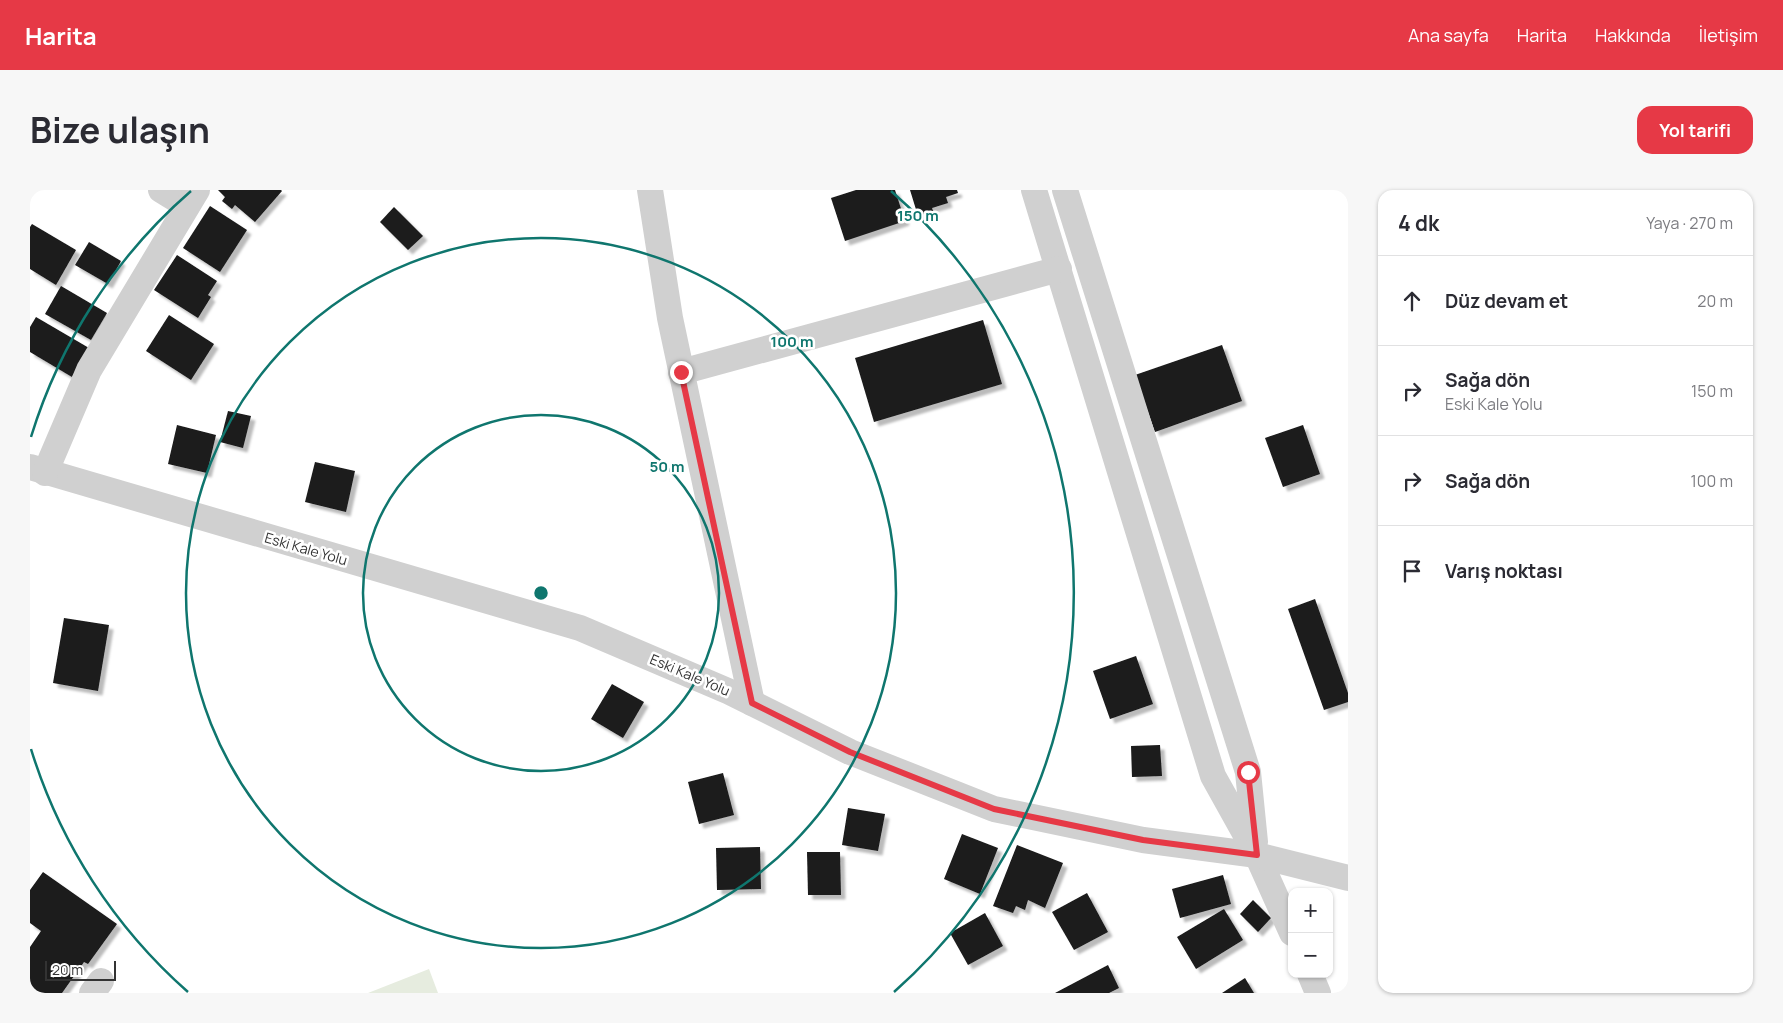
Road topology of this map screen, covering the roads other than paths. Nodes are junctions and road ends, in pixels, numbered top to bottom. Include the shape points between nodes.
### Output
1 (161, 190) edge
2 (650, 190) edge
3 (1034, 190) edge
4 (1065, 190) edge
5 (192, 198) edge
6 (1059, 269) junction
7 (681, 372) junction
8 (37, 470) edge
9 (752, 703) junction
10 (1257, 855) junction
11 (1348, 878) edge
12 (1288, 924) edge
13 (1312, 978) edge
14 (1318, 993) edge

1 - 5 street
2 - 7 street
3 - 6 street
4 - 10 street via 1248,772
5 - 8 street via 89,370
6 - 7 street
6 - 10 street via 1213,776
7 - 9 street
8 - 9 street, Eski Kale Yolu via 580,628
9 - 10 street, Eski Kale Yolu via 850,752 994,809 1143,840
10 - 11 street, Eski Kale Yolu
10 - 12 street
13 - 14 street

